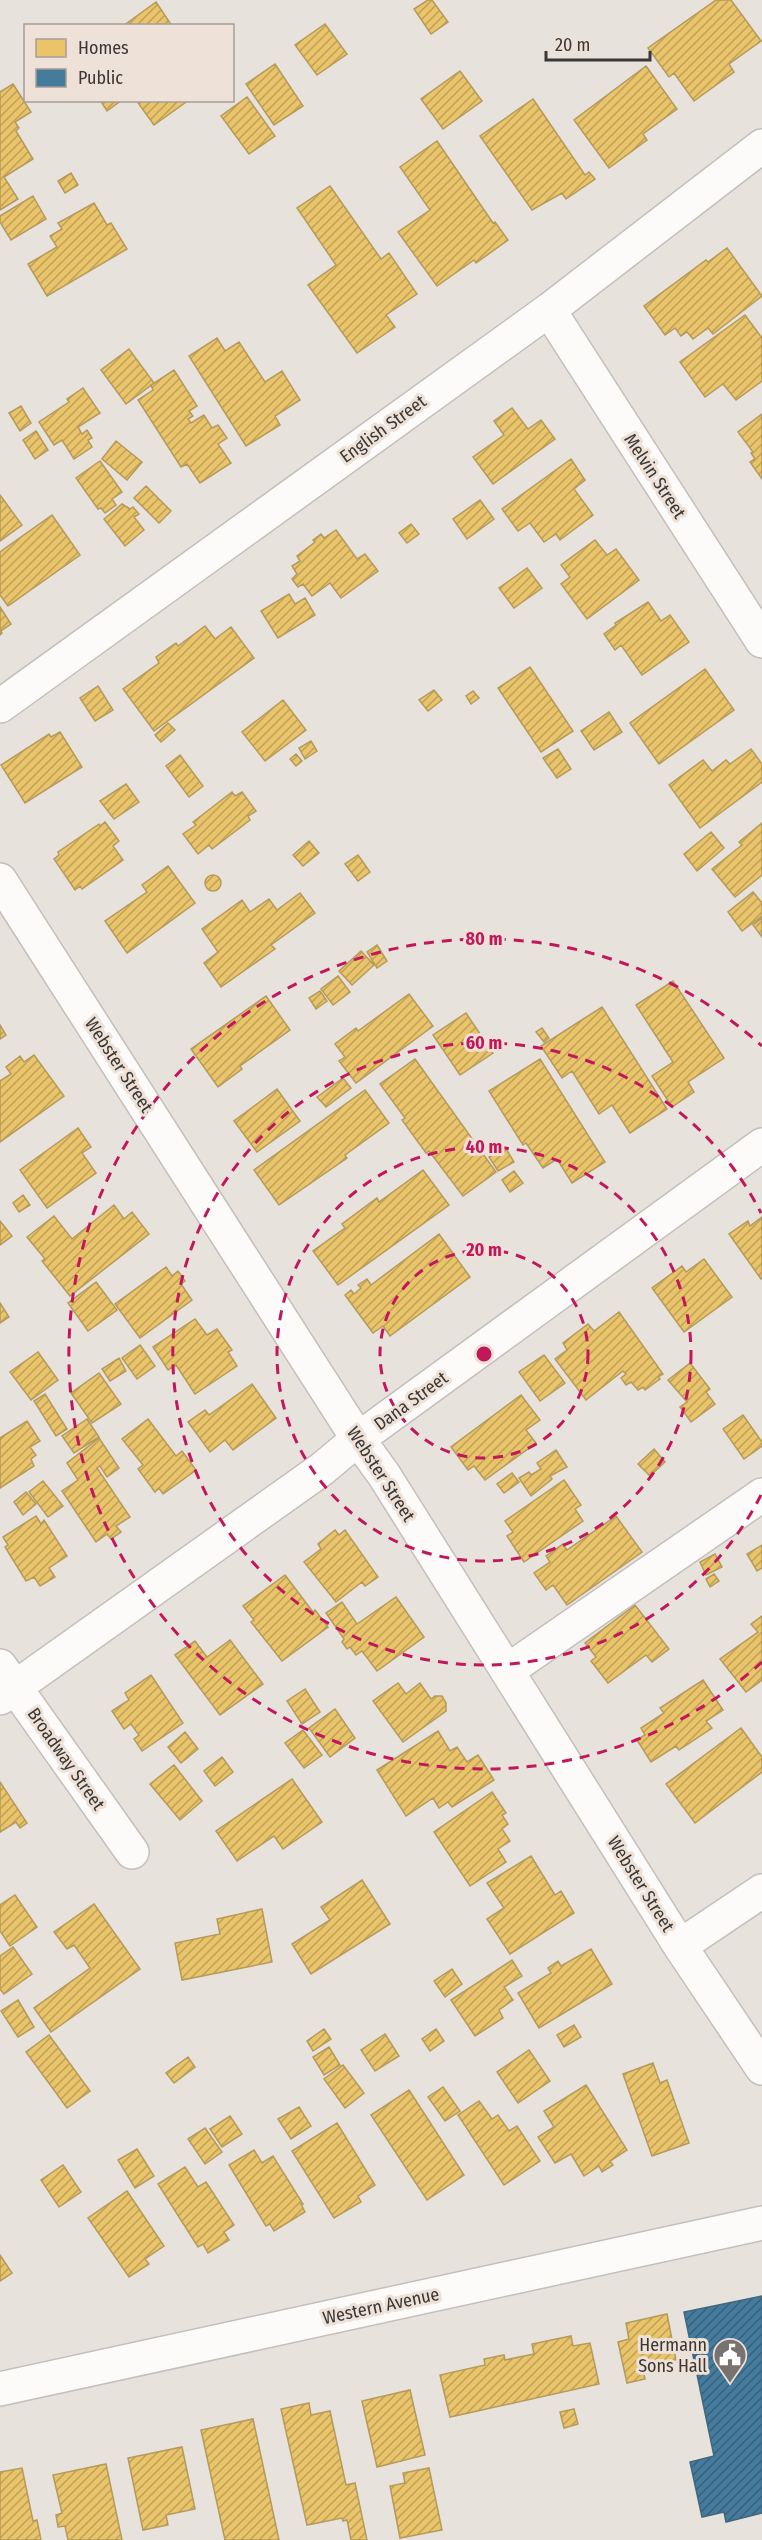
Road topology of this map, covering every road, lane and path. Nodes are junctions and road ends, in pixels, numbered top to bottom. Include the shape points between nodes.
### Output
1 (762, 146) edge
2 (549, 310) junction
3 (762, 641) edge
4 (0, 706) edge
5 (0, 880) edge
6 (762, 1145) edge
7 (358, 1439) junction
8 (762, 1495) edge
9 (507, 1671) junction
10 (5, 1684) edge
11 (132, 1852) dead end
12 (762, 1891) edge
13 (680, 1946) junction
14 (762, 2068) edge
15 (762, 2223) edge
16 (0, 2389) edge

1 - 2 street, English Street
2 - 3 street, Melvin Street
2 - 4 street, English Street
5 - 7 street, Webster Street
6 - 7 street, Dana Street
7 - 9 street, Webster Street
7 - 10 street, Dana Street via 313,1475
8 - 9 street
9 - 13 street, Webster Street
10 - 11 street, Broadway Street
12 - 13 street
13 - 14 street, Webster Street
15 - 16 street, Western Avenue

